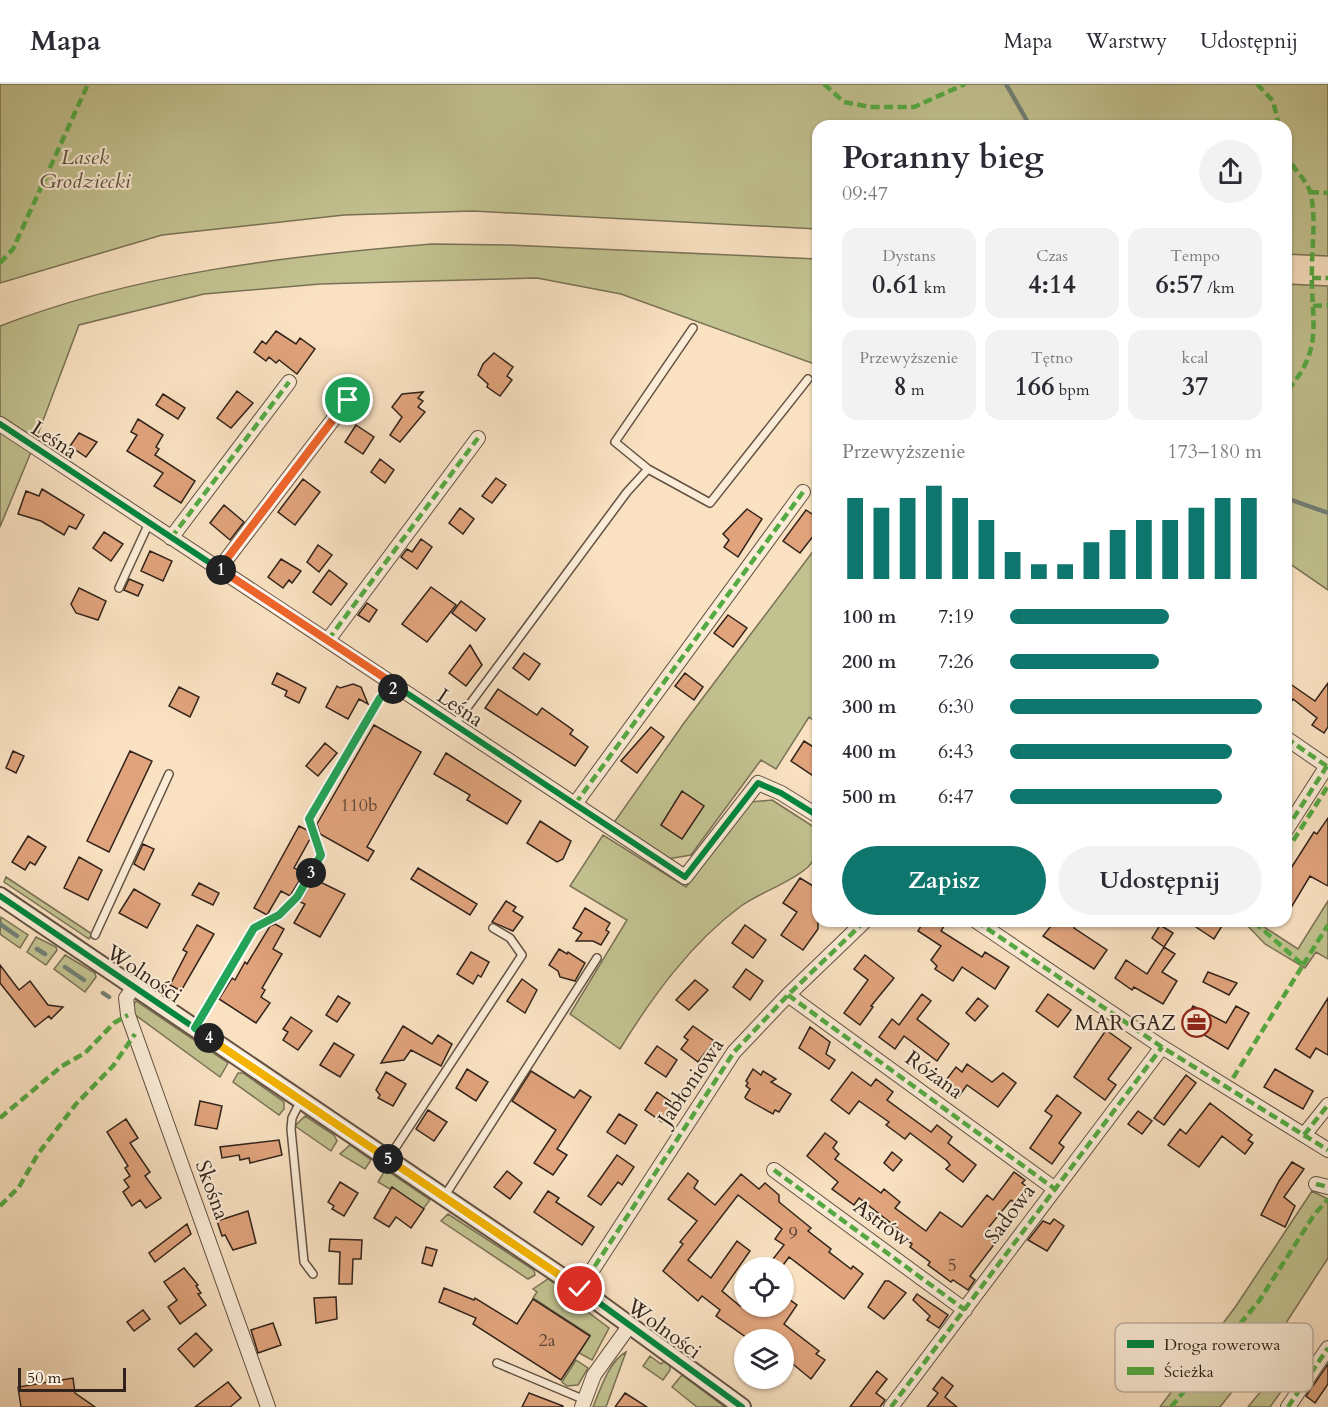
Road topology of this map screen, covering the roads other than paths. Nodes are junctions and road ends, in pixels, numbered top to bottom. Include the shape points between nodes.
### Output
1 (693, 328) dead end
2 (808, 379) dead end
3 (289, 382) dead end
4 (348, 400) dead end
5 (0, 424) edge
6 (478, 438) dead end
7 (648, 469) junction
8 (803, 492) dead end
9 (149, 523) junction
10 (171, 538) junction
11 (219, 569) junction
12 (118, 588) dead end
13 (328, 640) junction
14 (397, 686) junction
15 (455, 724) junction
16 (1292, 742) edge
17 (1327, 766) edge
18 (169, 774) dead end
19 (575, 804) junction
20 (812, 812) edge
21 (1292, 821) edge
22 (0, 896) edge
23 (859, 927) edge
24 (985, 927) edge
25 (493, 928) dead end
26 (95, 935) dead end
27 (597, 958) dead end
28 (134, 987) junction
29 (788, 995) junction
30 (195, 1028) junction
31 (1162, 1047) junction
32 (301, 1100) junction
33 (1328, 1105) edge
34 (1304, 1135) junction
35 (1328, 1150) edge
36 (388, 1160) junction
37 (774, 1170) dead end
38 (1055, 1189) junction
39 (444, 1197) junction
40 (313, 1274) dead end
41 (580, 1289) junction
42 (965, 1310) junction
43 (630, 1325) junction
44 (1328, 1348) edge
45 (497, 1363) dead end
46 (1313, 1370) edge
47 (1298, 1392) edge
48 (583, 1403) edge
49 (268, 1407) edge
50 (742, 1407) edge
51 (891, 1407) edge
52 (1288, 1407) edge

1 - 7 lane via 615,442
2 - 7 lane via 710,503
3 - 10 street
4 - 11 street
5 - 9 street, Leśna
6 - 13 street
7 - 15 lane
8 - 19 street
9 - 10 street, Leśna
9 - 12 lane
10 - 11 street, Leśna
11 - 13 street, Leśna
13 - 14 street, Leśna
14 - 15 street, Leśna
14 - 30 lane via 380,698 309,819 321,855 297,897 279,915 254,928
15 - 19 street, Leśna via 541,786
16 - 17 street
17 - 21 street
18 - 26 lane
19 - 20 street, Leśna via 685,877 758,783
22 - 28 street, Wolności
23 - 29 street, Jabłoniowa
24 - 31 street
25 - 36 lane via 510,938 522,956
27 - 39 lane
28 - 30 street, Wolności
28 - 49 street, Skośna via 126,998 128,1015
29 - 38 street, Różana
29 - 41 street, Jabłoniowa via 734,1052
30 - 32 street, Wolności
31 - 34 street
31 - 38 street, Sadowa
32 - 36 street, Wolności
32 - 40 lane via 291,1129 304,1262
33 - 34 street
34 - 35 street
36 - 39 street, Wolności
37 - 42 street, Astrów
38 - 42 street, Sadowa
39 - 41 street, Wolności
41 - 43 street, Wolności
42 - 51 street, Sadowa
43 - 48 street via 594,1375
43 - 50 street, Wolności
44 - 46 street
45 - 48 lane
47 - 52 street

